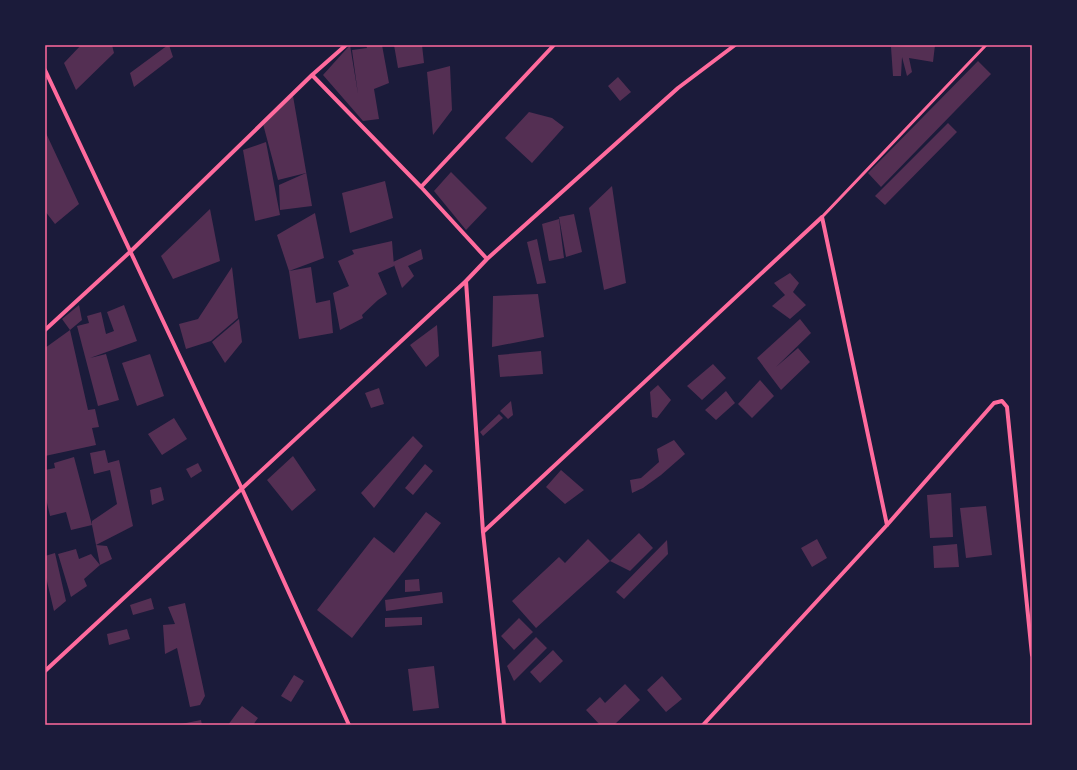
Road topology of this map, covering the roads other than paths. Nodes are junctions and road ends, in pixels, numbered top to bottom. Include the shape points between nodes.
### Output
1 (346, 45) edge
2 (554, 45) edge
3 (735, 45) edge
4 (986, 45) edge
5 (45, 70) edge
6 (312, 75) junction
7 (421, 187) junction
8 (822, 217) junction
9 (131, 251) junction
10 (486, 259) junction
11 (466, 281) junction
12 (45, 330) edge
13 (242, 489) junction
14 (887, 525) junction
15 (483, 532) junction
16 (1032, 655) edge
17 (45, 671) edge
18 (349, 725) edge
19 (504, 725) edge
20 (703, 725) edge

1 - 6 street
2 - 7 street
3 - 10 street via 678,88
4 - 8 lane
5 - 9 street
6 - 7 street
6 - 9 street
7 - 10 street
8 - 14 street
8 - 15 street
9 - 12 street
9 - 13 street
10 - 11 street
11 - 13 street
11 - 15 street
13 - 17 street
13 - 18 street
14 - 16 street via 994,403 1002,402 1007,407
14 - 20 street
15 - 19 street

